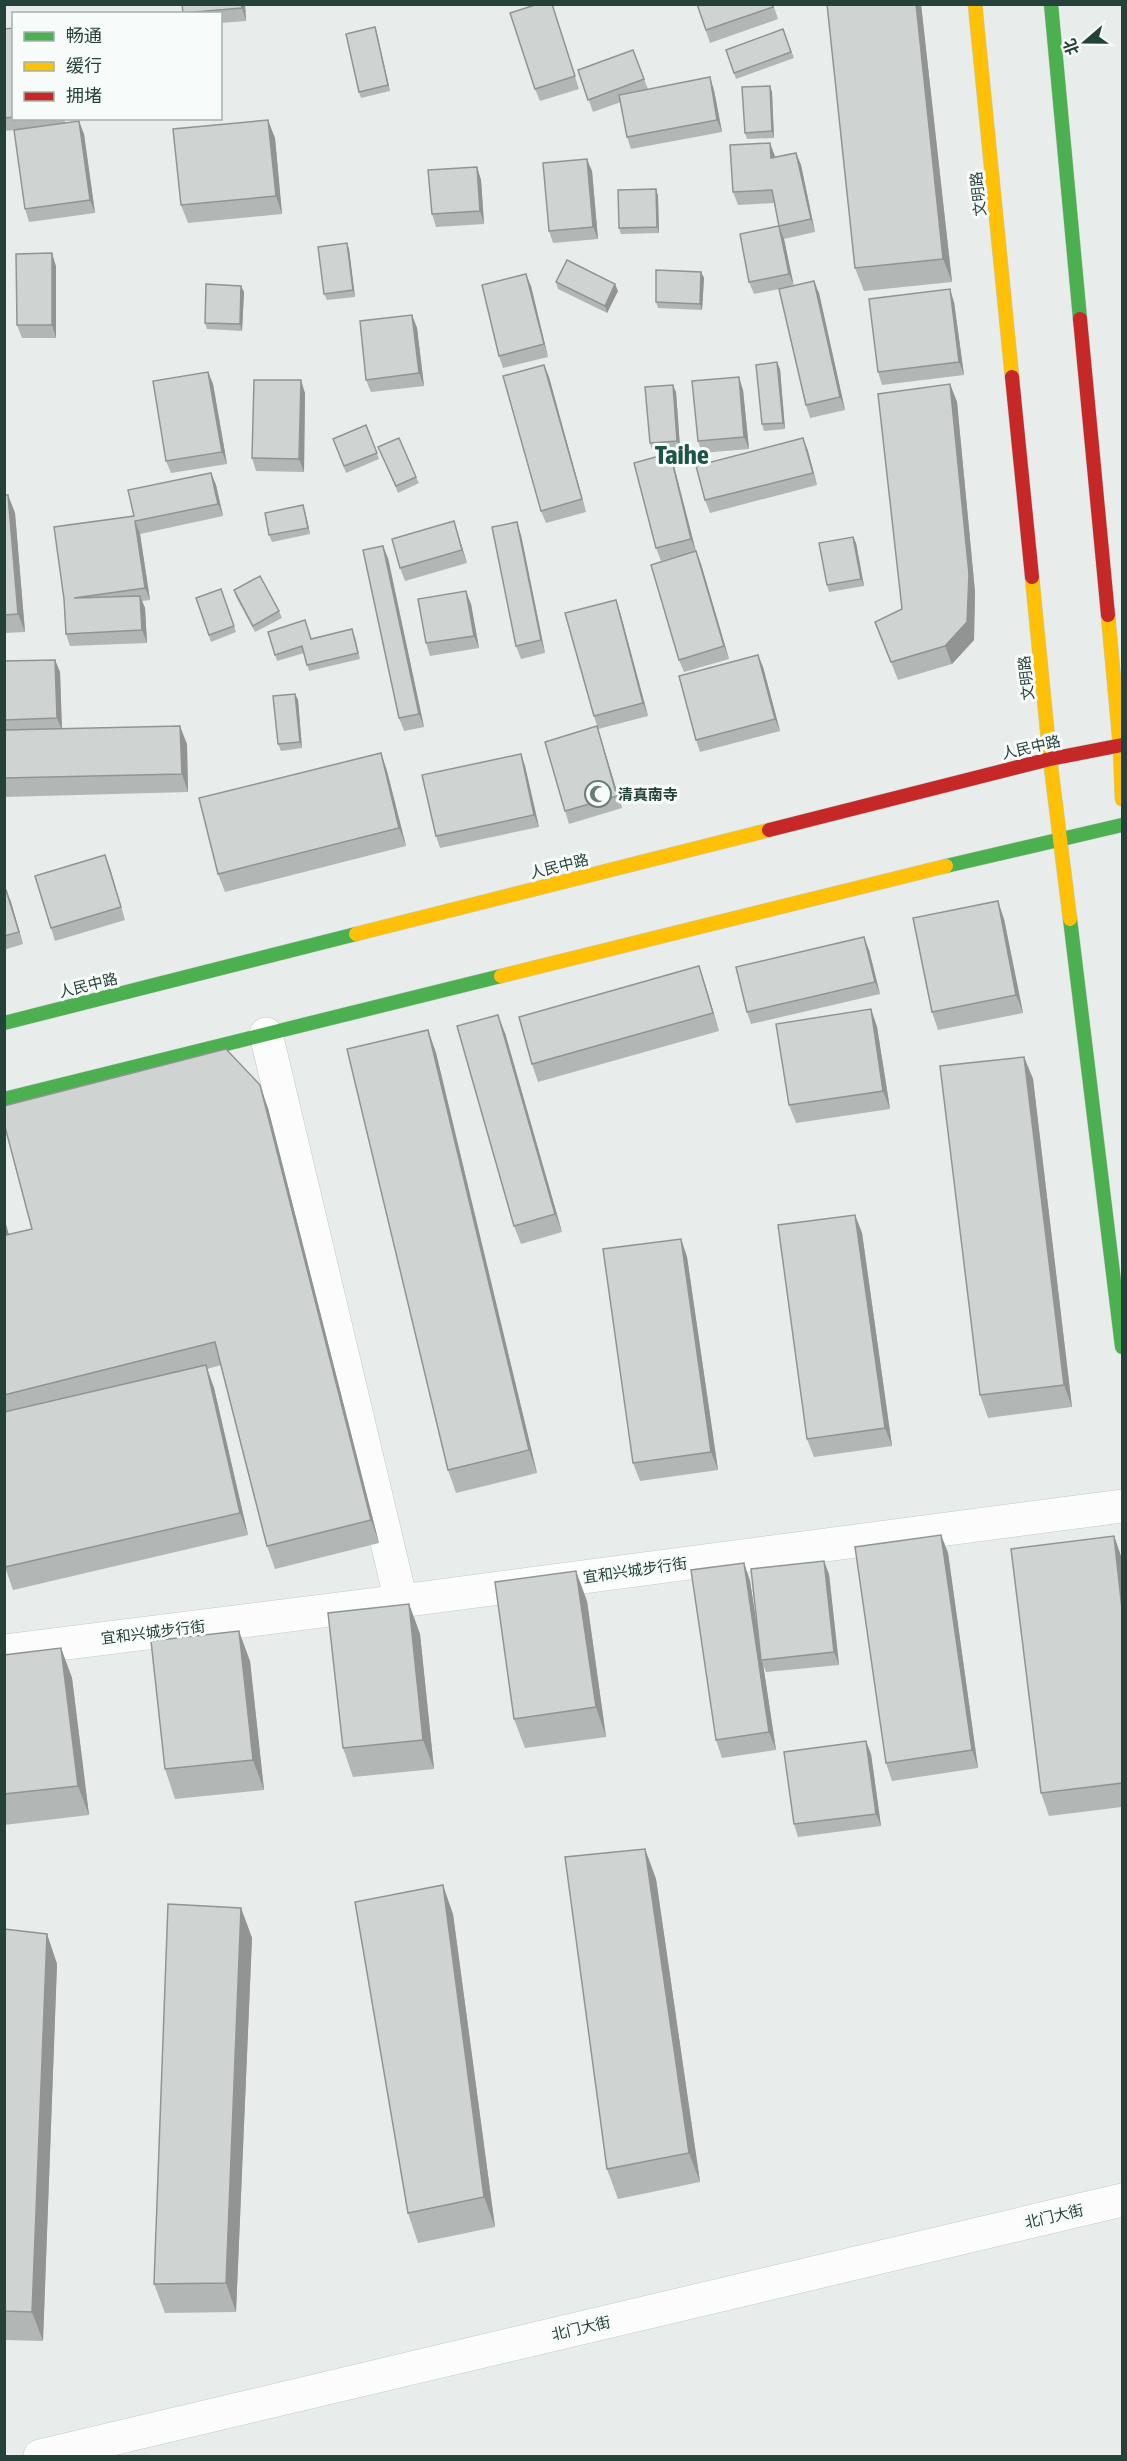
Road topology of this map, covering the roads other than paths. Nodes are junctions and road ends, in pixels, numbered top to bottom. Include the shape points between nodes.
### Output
1 (975, 4) edge
2 (1051, 4) edge
3 (1121, 746) edge
4 (1050, 759) junction
5 (1122, 799) edge
6 (1122, 825) edge
7 (1060, 838) junction
8 (4, 1023) edge
9 (266, 1034) junction
10 (4, 1099) edge
11 (1122, 1347) edge
12 (1122, 1506) edge
13 (401, 1601) junction
14 (4, 1651) edge
15 (1122, 2200) edge
16 (40, 2457) edge

1 - 4 main road, 文明路
2 - 3 main road
3 - 4 main road, 人民中路
3 - 5 main road
4 - 7 main road, 文明路
4 - 8 main road, 人民中路
6 - 7 main road
7 - 9 main road
7 - 11 main road, 文明路
9 - 10 main road
9 - 13 street
12 - 13 street, 宜和兴城步行街
13 - 14 street, 宜和兴城步行街
15 - 16 street, 北门大街

